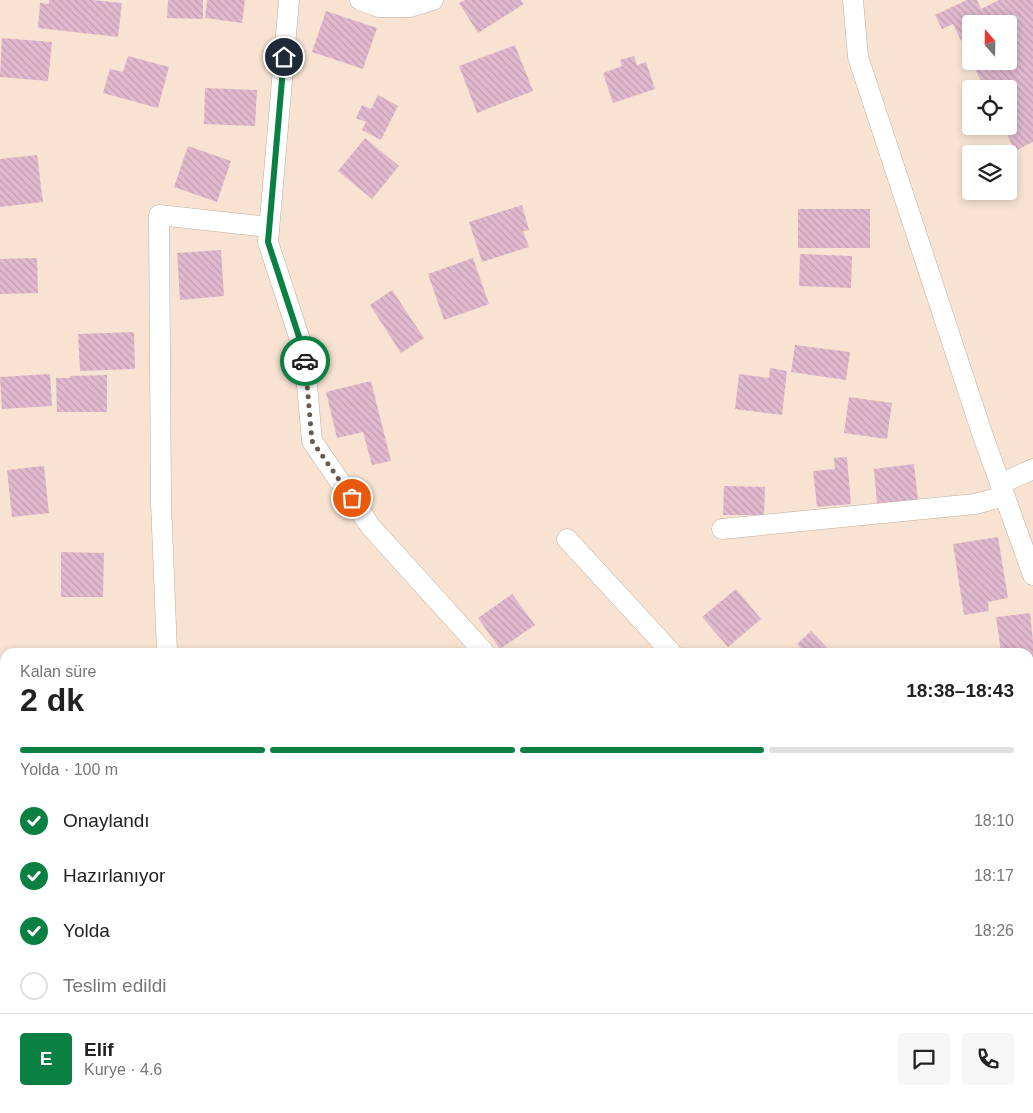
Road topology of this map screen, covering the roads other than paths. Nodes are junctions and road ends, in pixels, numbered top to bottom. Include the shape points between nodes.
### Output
1 (289, 0) edge
2 (360, 0) edge
3 (433, 0) edge
4 (852, 0) edge
5 (269, 227) junction
6 (1033, 469) edge
7 (1002, 490) junction
8 (722, 529) dead end
9 (568, 539) dead end
10 (1033, 575) edge
11 (166, 648) edge
12 (480, 648) edge
13 (667, 648) edge

1 - 5 street
2 - 3 street via 379,7 410,7
4 - 7 street via 858,57
5 - 11 street via 159,215 161,502
5 - 12 street via 268,242 304,352 312,441 371,527
6 - 7 street
7 - 8 street via 975,504
7 - 10 street
9 - 13 street

